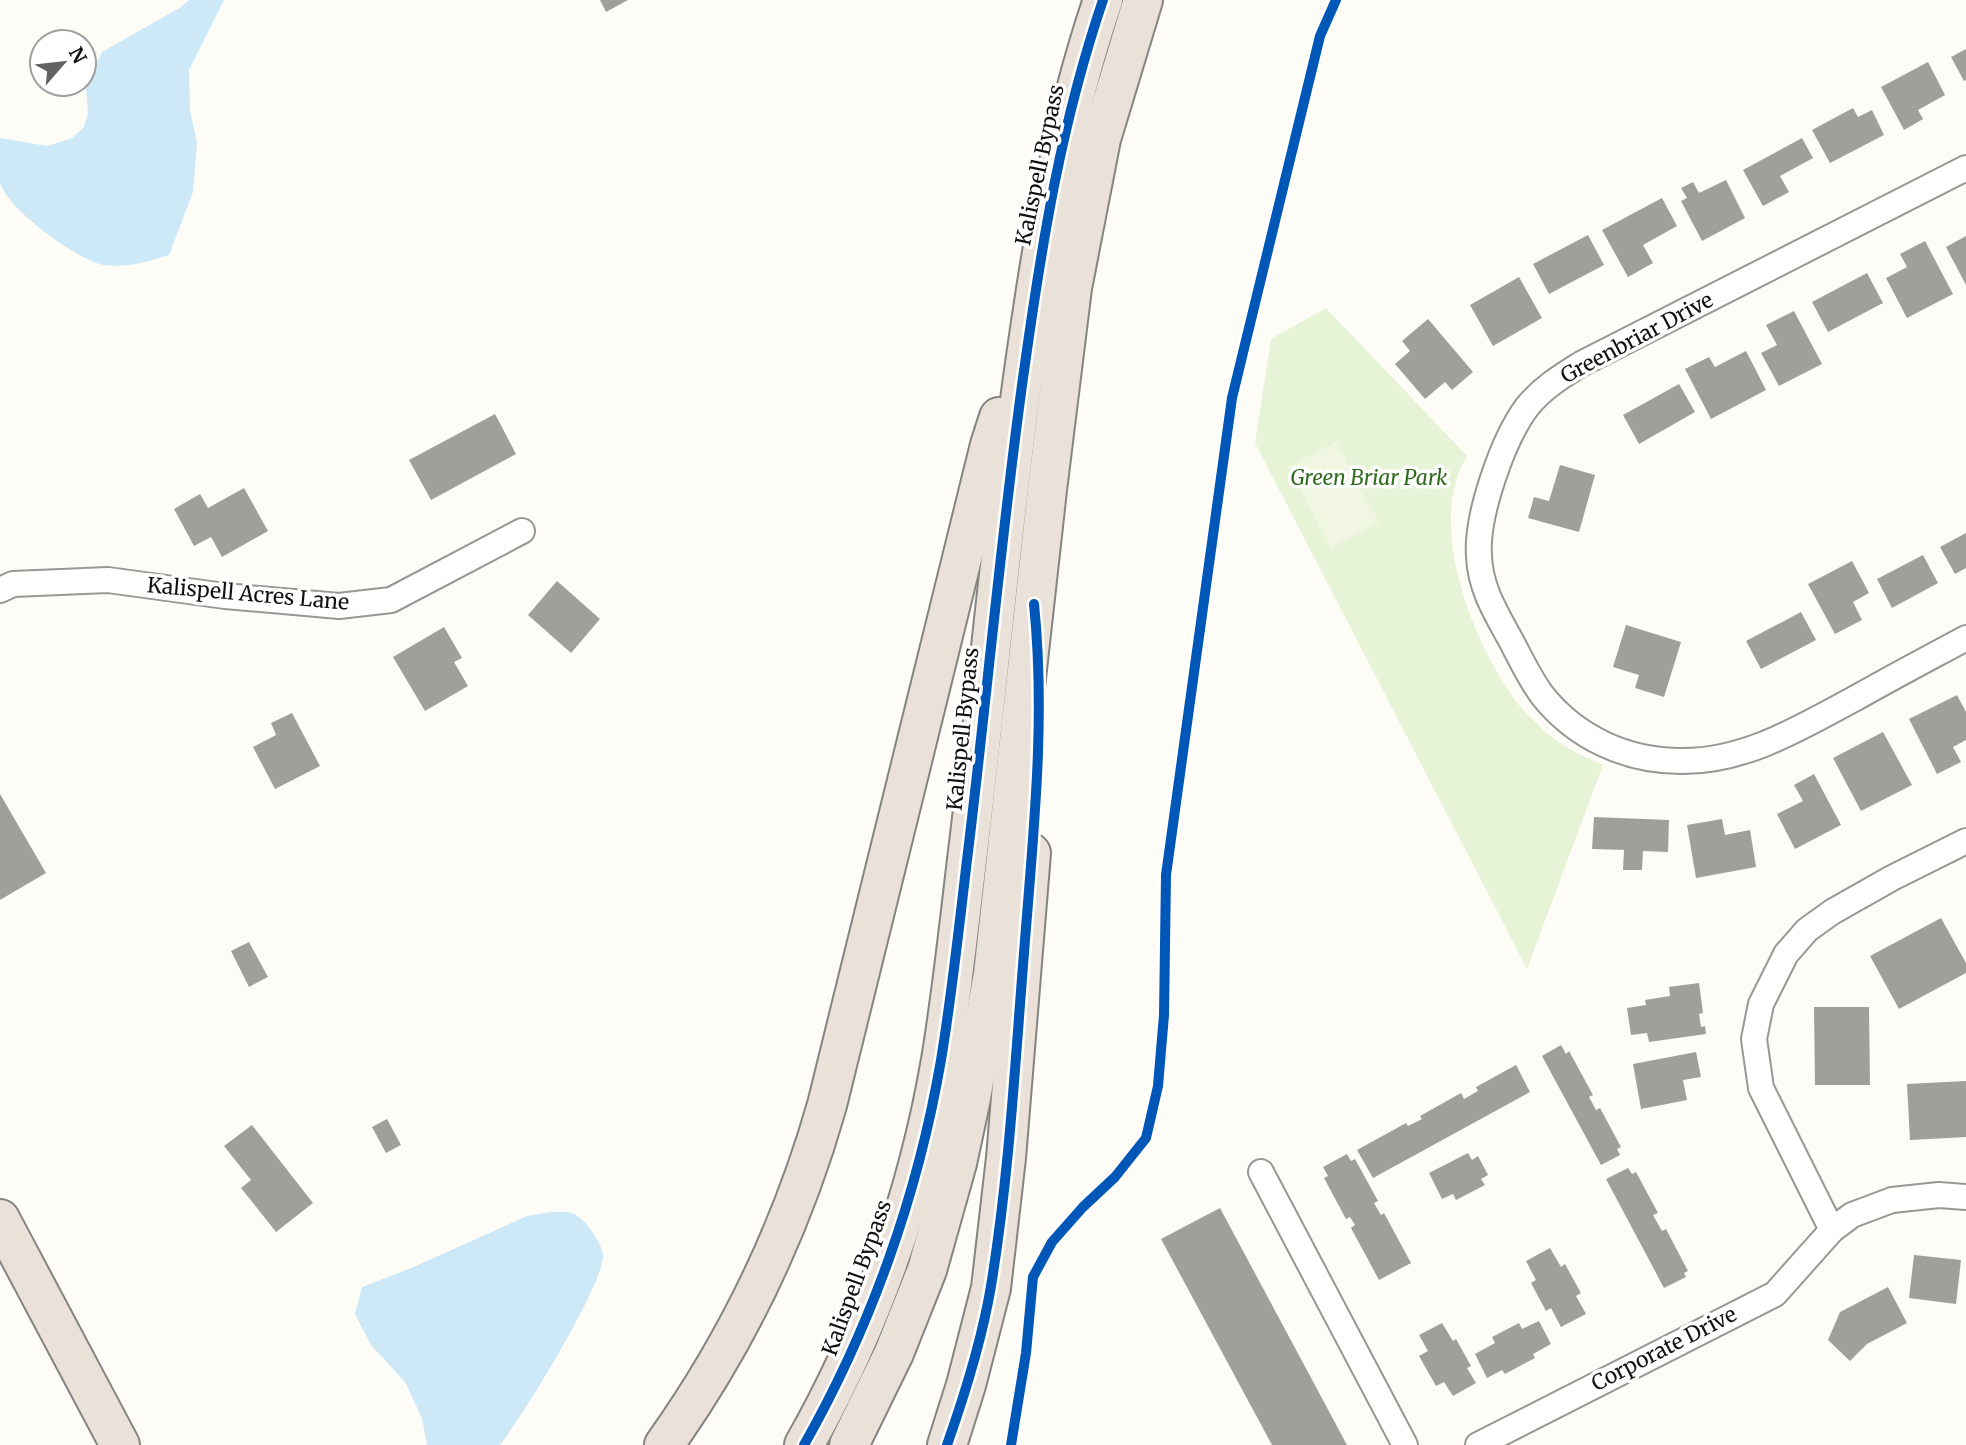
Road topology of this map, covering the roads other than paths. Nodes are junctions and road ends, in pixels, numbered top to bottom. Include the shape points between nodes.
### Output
1 (1104, 0) edge
2 (1143, 0) edge
3 (1966, 168) edge
4 (1032, 315) junction
5 (522, 531) dead end
6 (0, 590) edge
7 (1034, 604) junction
8 (1966, 638) edge
9 (1966, 841) edge
10 (1261, 1172) dead end
11 (1966, 1196) edge
12 (0, 1219) edge
13 (1832, 1230) junction
14 (120, 1445) edge
15 (664, 1445) edge
16 (804, 1445) edge
17 (849, 1445) edge
18 (947, 1445) edge
19 (1405, 1445) edge
20 (1478, 1445) edge

1 - 4 highway, Kalispell Bypass via 1066,123
2 - 7 highway via 1101,139 1084,215
3 - 8 street, Greenbriar Drive via 1581,364 1543,390 1516,425 1497,467 1479,533 1482,578 1489,600 1544,696 1594,739 1647,758 1706,760 1753,748
4 - 15 highway via 990,445 813,1155 780,1243 743,1318
4 - 16 highway, Kalispell Bypass via 940,1063 920,1154 880,1282 848,1362
5 - 6 street, Kalispell Acres Lane via 391,600 339,606 108,580 13,584
7 - 17 highway via 993,974 971,1098 927,1270 894,1353
7 - 18 highway via 1040,673 1039,750 1006,1158 990,1287
9 - 13 street via 1892,878 1807,930 1786,954 1761,1004 1754,1039 1762,1088
10 - 19 street
11 - 13 street, Corporate Drive via 1892,1200 1852,1215
12 - 14 highway
13 - 20 street, Corporate Drive via 1775,1294

